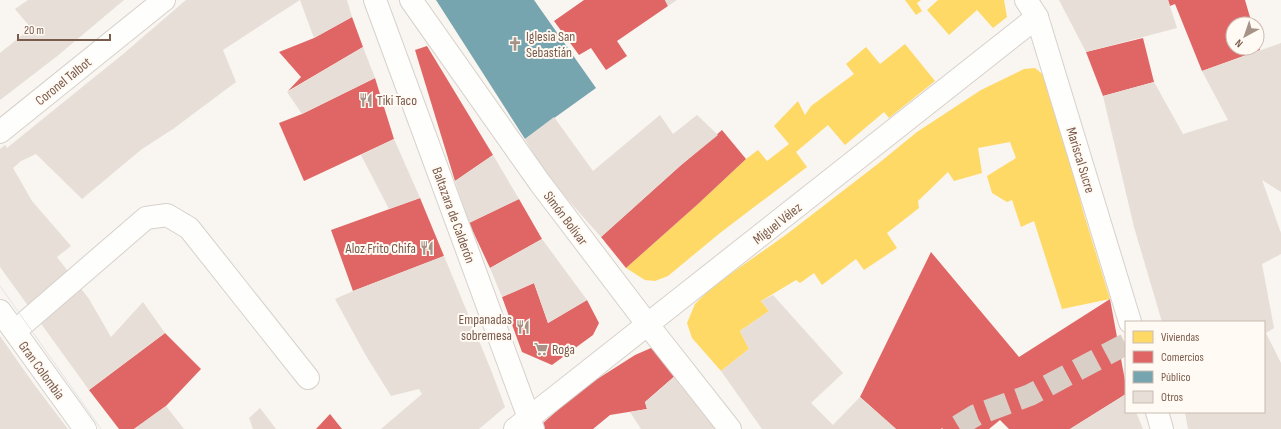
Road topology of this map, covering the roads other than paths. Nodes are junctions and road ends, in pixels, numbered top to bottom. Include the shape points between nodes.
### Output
1 (164, 0) edge
2 (375, 0) edge
3 (411, 0) edge
4 (1032, 8) edge
5 (0, 132) edge
6 (0, 311) edge
7 (1130, 321) edge
8 (648, 325) junction
9 (15, 331) junction
10 (308, 378) dead end
11 (1157, 413) edge
12 (526, 426) edge
13 (85, 429) edge
14 (730, 429) edge
15 (1162, 429) edge

1 - 5 street, Coronel Talbot
2 - 12 street, Baltazara de Calderón
3 - 8 street, Simón Bolívar via 540,183
4 - 7 street, Mariscal Sucre
4 - 8 street, Miguel Vélez
6 - 9 street, Gran Colombia
8 - 12 street, Miguel Vélez
8 - 14 street, Simón Bolívar
9 - 10 street via 146,218 167,215 189,228
9 - 13 street, Gran Colombia
11 - 15 street

